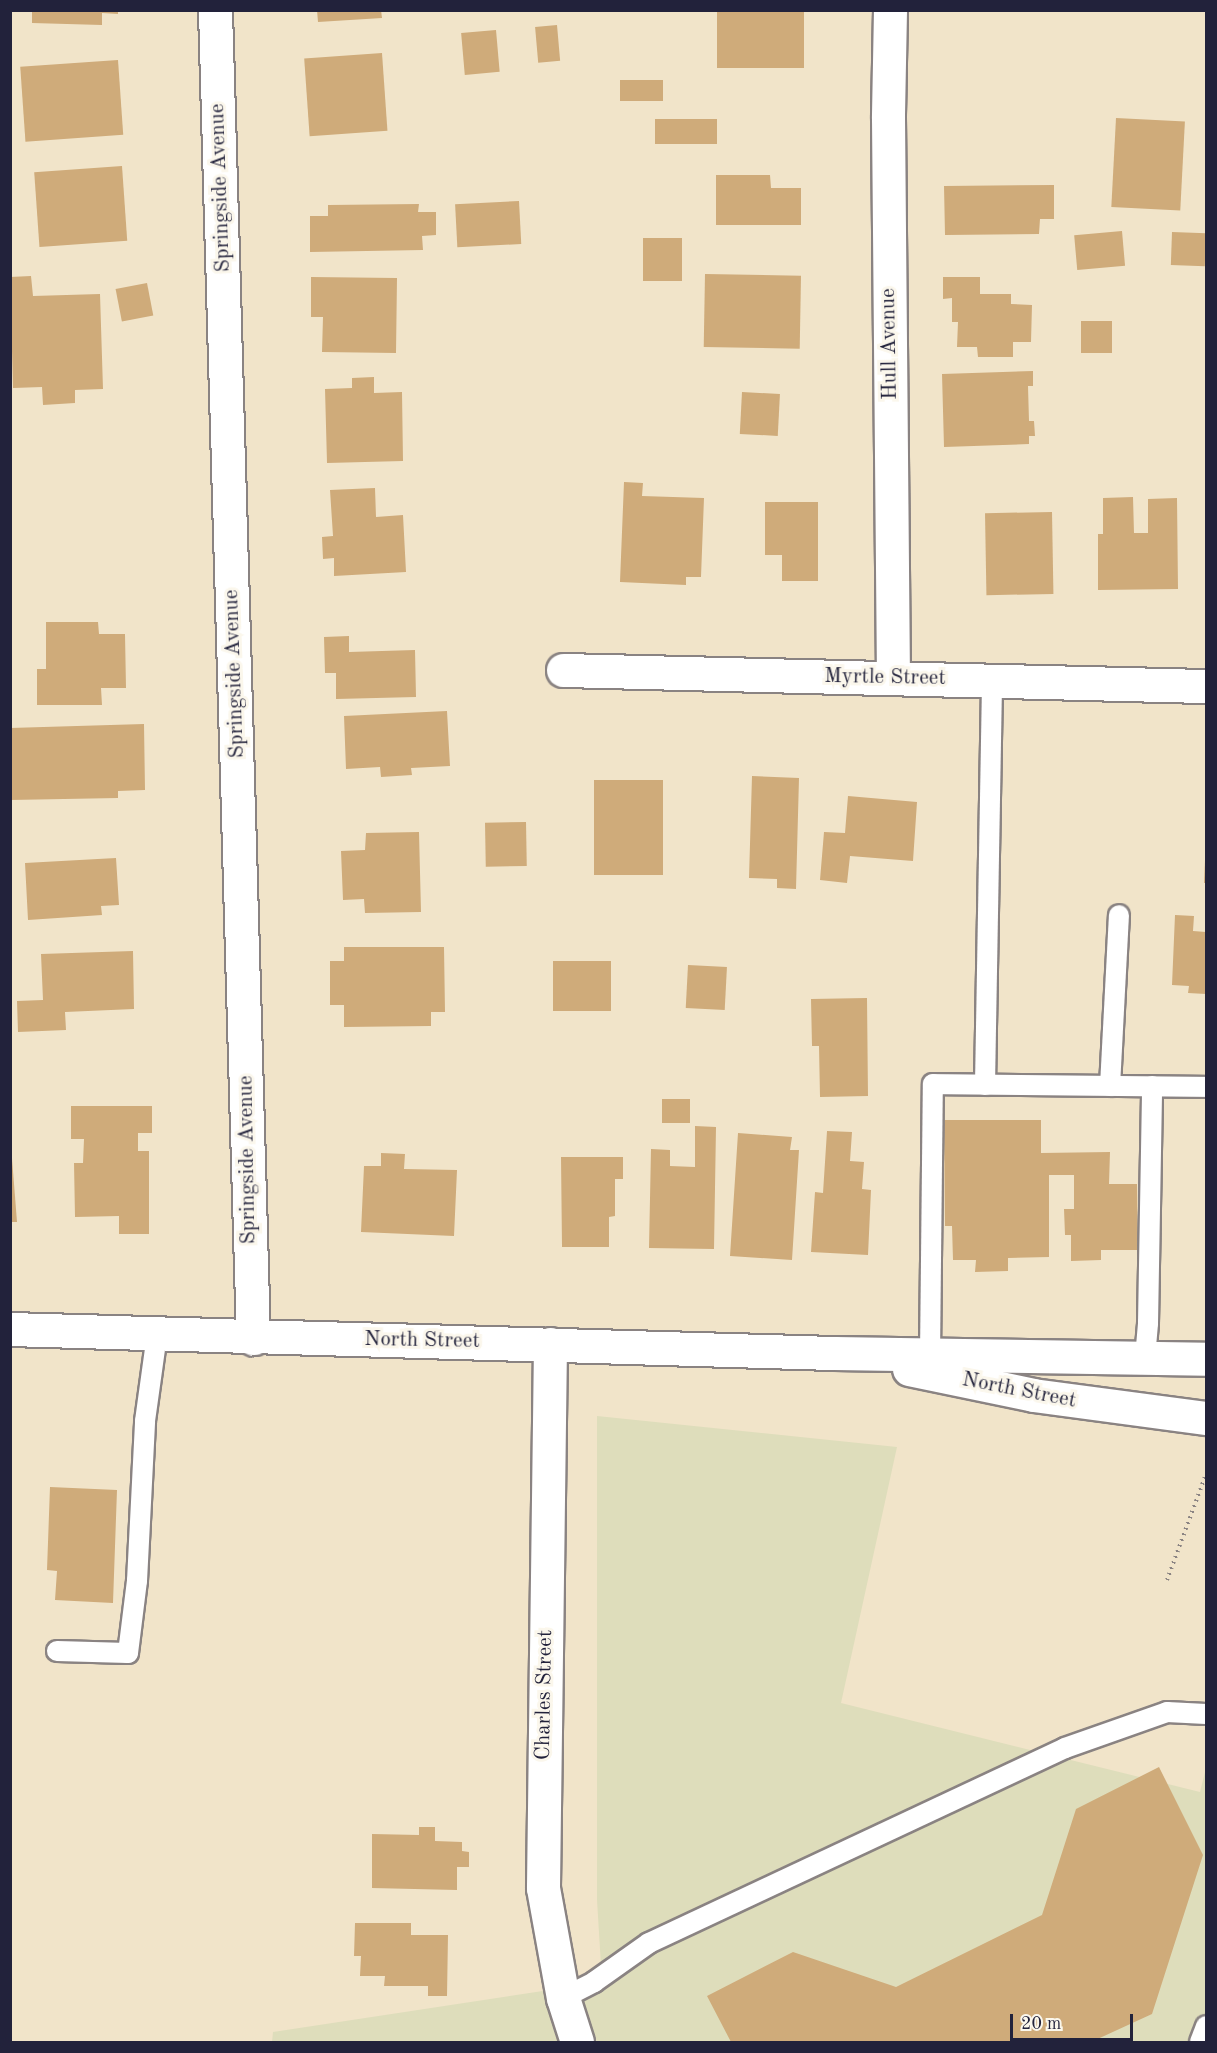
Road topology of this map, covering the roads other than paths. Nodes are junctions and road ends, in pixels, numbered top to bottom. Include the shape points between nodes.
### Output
1 (215, 10) edge
2 (890, 10) edge
3 (562, 670) dead end
4 (893, 678) junction
5 (992, 680) junction
6 (1206, 686) edge
7 (1119, 915) dead end
8 (985, 1084) junction
9 (1110, 1086) junction
10 (1152, 1086) junction
11 (1206, 1087) edge
12 (10, 1329) edge
13 (157, 1335) junction
14 (253, 1338) junction
15 (550, 1344) junction
16 (834, 1353) junction
17 (930, 1355) junction
18 (1145, 1358) junction
19 (1206, 1359) edge
20 (1206, 1418) edge
21 (57, 1651) dead end
22 (1206, 1714) edge
23 (563, 1998) junction
24 (1206, 2026) edge
25 (577, 2043) edge
26 (1200, 2043) edge

1 - 14 street, Springside Avenue
2 - 4 street, Hull Avenue
3 - 4 street, Myrtle Street
4 - 5 street, Myrtle Street
5 - 6 street, Myrtle Street
5 - 8 lane
7 - 9 lane
8 - 9 lane
8 - 17 lane via 933,1084
9 - 10 lane
10 - 11 lane
10 - 18 lane via 1149,1323
12 - 13 street, North Street
13 - 14 street, North Street
13 - 21 lane via 145,1421 137,1581 128,1653
14 - 15 street, North Street
15 - 16 street, North Street
15 - 23 street, Charles Street via 543,1888
16 - 17 street, North Street
16 - 20 street, North Street via 1033,1395
17 - 18 street, North Street
18 - 19 street, North Street
22 - 23 lane via 1167,1712 1065,1749 649,1943 594,1982
23 - 25 street, Charles Street
24 - 26 lane

